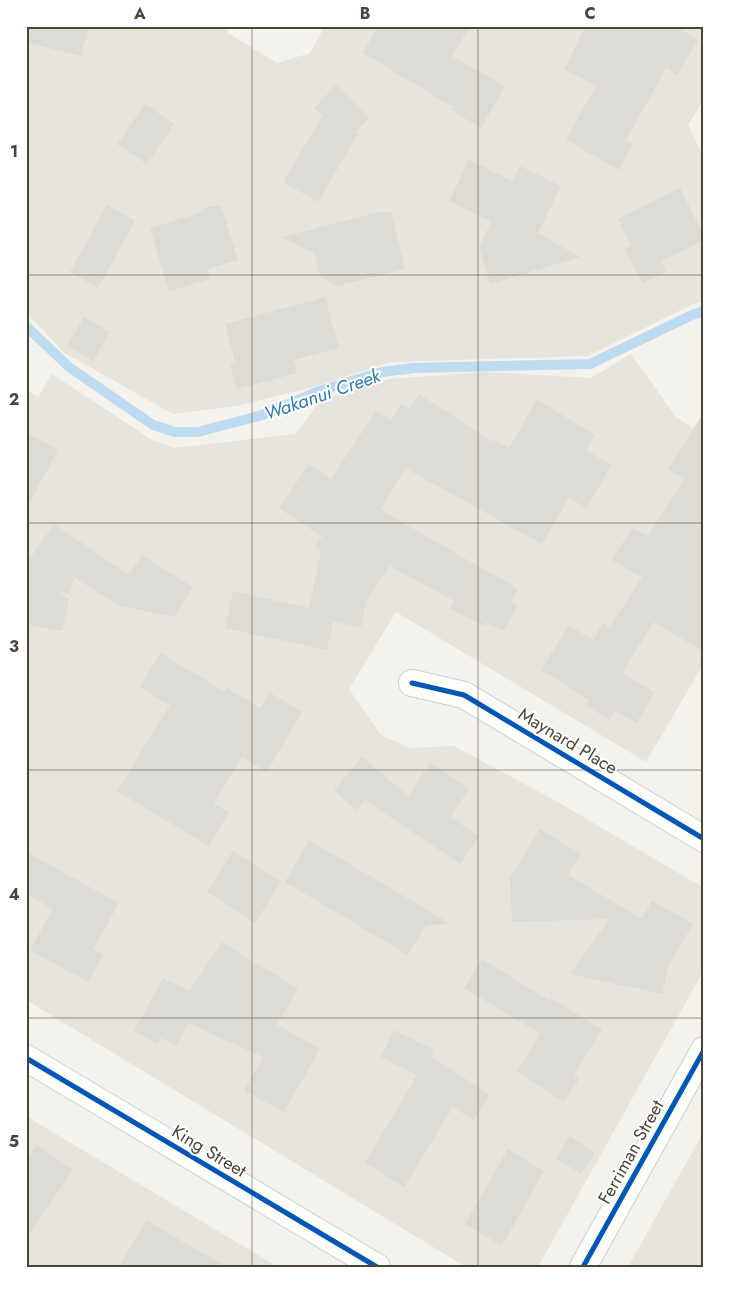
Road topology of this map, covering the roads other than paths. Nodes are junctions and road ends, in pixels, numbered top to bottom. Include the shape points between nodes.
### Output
1 (412, 683) dead end
2 (704, 839) edge
3 (704, 1050) edge
4 (26, 1058) edge
5 (377, 1267) edge
6 (583, 1267) edge

1 - 2 street, Maynard Place via 464,695
3 - 6 street, Ferriman Street
4 - 5 street, King Street

